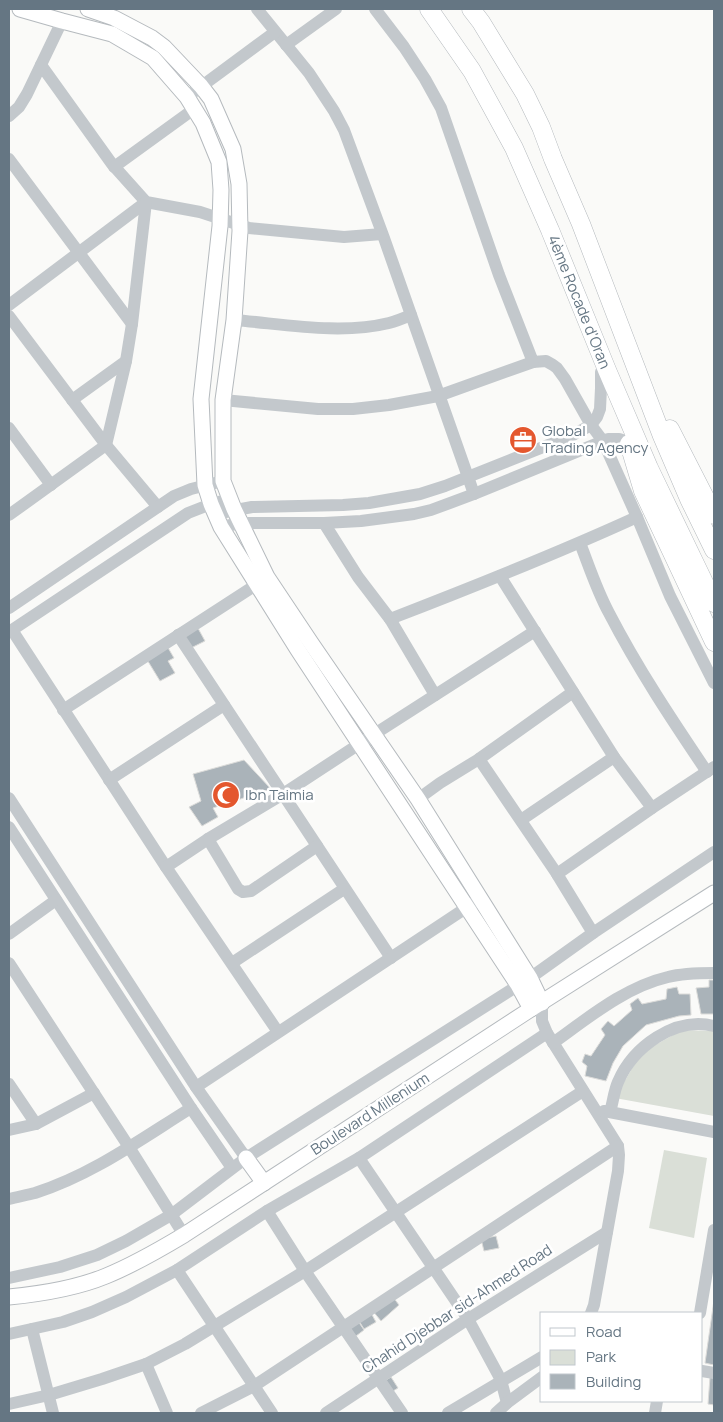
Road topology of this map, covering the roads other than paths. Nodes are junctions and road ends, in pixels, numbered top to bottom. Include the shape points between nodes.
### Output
1 (24, 9) edge
2 (88, 9) edge
3 (257, 9) edge
4 (336, 9) edge
5 (375, 9) edge
6 (429, 9) edge
7 (471, 9) edge
8 (62, 21) junction
9 (275, 32) junction
10 (286, 45) junction
11 (41, 65) junction
12 (202, 86) junction
13 (190, 103) junction
14 (9, 116) edge
15 (9, 159) edge
16 (114, 167) junction
17 (146, 202) junction
18 (220, 218) junction
19 (240, 225) junction
20 (382, 234) junction
21 (78, 253) junction
22 (9, 305) edge
23 (411, 315) junction
24 (9, 316) edge
25 (234, 320) junction
26 (132, 324) junction
27 (593, 335) junction
28 (126, 360) junction
29 (533, 362) junction
30 (636, 366) junction
31 (601, 372) junction
32 (438, 396) junction
33 (72, 400) junction
34 (223, 400) junction
35 (591, 425) junction
36 (9, 428) edge
37 (603, 441) junction
38 (628, 442) junction
39 (106, 445) junction
40 (467, 477) junction
41 (223, 482) junction
42 (50, 485) junction
43 (205, 485) junction
44 (474, 494) junction
45 (232, 504) junction
46 (158, 507) junction
47 (9, 514) edge
48 (216, 515) junction
49 (714, 515) edge
50 (637, 517) junction
51 (324, 522) junction
52 (241, 523) junction
53 (580, 543) junction
54 (714, 550) edge
55 (500, 576) junction
56 (262, 581) junction
57 (714, 603) edge
58 (9, 608) edge
59 (390, 619) junction
60 (10, 631) edge
61 (535, 631) junction
62 (178, 635) junction
63 (714, 642) edge
64 (714, 683) edge
65 (573, 692) junction
66 (435, 695) junction
67 (224, 705) junction
68 (64, 710) junction
69 (373, 735) junction
70 (359, 744) junction
71 (614, 757) junction
72 (479, 758) junction
73 (711, 770) edge
74 (109, 780) junction
75 (283, 794) junction
76 (9, 798) edge
77 (418, 799) junction
78 (652, 808) junction
79 (521, 820) junction
80 (9, 828) edge
81 (208, 838) junction
82 (317, 846) junction
83 (714, 852) edge
84 (166, 867) junction
85 (557, 874) junction
86 (344, 889) junction
87 (714, 893) edge
88 (480, 898) junction
89 (56, 900) junction
90 (467, 908) junction
91 (83, 912) junction
92 (70, 921) junction
93 (593, 933) junction
94 (9, 934) edge
95 (390, 958) junction
96 (232, 962) junction
97 (9, 963) edge
98 (714, 973) edge
99 (524, 982) junction
100 (537, 1006) junction
101 (714, 1026) edge
102 (278, 1032) junction
103 (547, 1033) junction
104 (9, 1084) edge
105 (196, 1087) junction
106 (583, 1091) junction
107 (94, 1094) junction
108 (191, 1108) junction
109 (594, 1109) junction
110 (610, 1112) junction
111 (36, 1124) junction
112 (9, 1130) edge
113 (714, 1132) edge
114 (618, 1146) junction
115 (129, 1147) junction
116 (246, 1158) junction
117 (358, 1158) junction
118 (232, 1168) junction
119 (264, 1183) junction
120 (9, 1198) edge
121 (267, 1210) junction
122 (396, 1214) junction
123 (171, 1215) junction
124 (714, 1230) edge
125 (607, 1232) junction
126 (184, 1235) junction
127 (712, 1254) edge
128 (433, 1267) junction
129 (177, 1270) junction
130 (305, 1271) junction
131 (9, 1278) edge
132 (9, 1297) edge
133 (591, 1312) edge
134 (700, 1312) edge
135 (468, 1319) junction
136 (214, 1327) junction
137 (344, 1328) junction
138 (32, 1329) junction
139 (9, 1334) edge
140 (540, 1358) edge
141 (146, 1364) junction
142 (378, 1378) junction
143 (540, 1378) edge
144 (501, 1380) junction
145 (254, 1386) junction
146 (49, 1395) junction
147 (507, 1402) junction
148 (9, 1404) edge
149 (53, 1413) edge
150 (167, 1413) edge
151 (201, 1413) edge
152 (272, 1413) edge
153 (326, 1413) edge
154 (402, 1413) edge
155 (448, 1413) edge
156 (496, 1413) edge

1 - 8 main road
2 - 12 main road via 114,18 152,38
3 - 9 street
4 - 10 street
5 - 29 street via 404,47 441,108
6 - 27 highway, 4ème Rocade d'Oran via 472,71 514,148
7 - 30 highway, 4ème Rocade d'Oran via 525,94 541,127
8 - 11 street
8 - 13 main road via 112,34 153,58
9 - 10 street
9 - 12 street
10 - 20 street via 317,84 344,130
11 - 14 street via 20,107
11 - 16 street
12 - 13 street
12 - 19 main road via 212,98 233,149 239,184
13 - 16 street
13 - 18 main road via 203,122 218,162
15 - 21 street
16 - 17 street
17 - 18 street
17 - 21 street
17 - 26 street
18 - 19 street
18 - 43 main road via 201,399
19 - 20 street via 344,237
19 - 25 main road
20 - 23 street
21 - 22 street
21 - 26 street
23 - 25 street via 391,323 345,328
23 - 32 street
24 - 33 street
25 - 34 main road
26 - 28 street
27 - 31 highway
27 - 57 highway, 4ème Rocade d'Oran via 649,468
28 - 33 street
28 - 39 street
29 - 32 street
29 - 35 street via 546,361 557,368
30 - 49 highway
30 - 54 highway, 4ème Rocade d'Oran via 662,436
31 - 35 street via 600,408
31 - 38 highway
32 - 34 street via 389,405 335,409
32 - 40 street
33 - 39 street
34 - 41 main road
35 - 37 street
35 - 40 street
36 - 42 street
37 - 38 street
37 - 44 street
37 - 50 street
38 - 63 highway via 643,491
39 - 42 street
39 - 46 street
40 - 44 street
40 - 45 street via 420,494 369,503
41 - 43 street
41 - 45 main road
42 - 47 street
43 - 46 street via 183,492
43 - 48 main road
44 - 51 street via 414,514
45 - 48 street
45 - 52 main road
46 - 58 street
48 - 52 street
48 - 56 main road
48 - 60 street via 198,508
50 - 53 street
50 - 64 street via 670,596
51 - 52 street
51 - 59 street via 358,577
52 - 56 main road
53 - 55 street
53 - 73 street via 608,612 625,643 675,724
55 - 59 street
55 - 61 street
56 - 62 street
56 - 69 main road
56 - 70 main road
59 - 66 street
60 - 68 street
61 - 65 street
61 - 66 street
62 - 67 street
62 - 68 street
65 - 71 street
65 - 72 street
66 - 69 street
67 - 74 street
67 - 75 street
68 - 74 street
69 - 70 street
69 - 77 main road
70 - 75 street
70 - 90 main road
71 - 78 street
71 - 79 street
72 - 77 street
72 - 79 street
73 - 78 street
74 - 84 street
75 - 81 street
75 - 82 street
76 - 91 street
77 - 88 main road
78 - 85 street
79 - 85 street
80 - 89 street
81 - 82 street via 238,889 243,892 251,891
81 - 84 street
82 - 86 street
83 - 93 street
84 - 96 street
85 - 93 street
86 - 95 street
86 - 96 street
87 - 100 main road, Boulevard Millenium
88 - 90 street
88 - 99 main road
89 - 92 street
89 - 94 street
90 - 95 street
90 - 99 main road
91 - 92 street
91 - 105 street
92 - 108 street
93 - 99 street
95 - 102 street
96 - 102 street
97 - 107 street
98 - 103 street via 668,977 633,990
99 - 100 main road
99 - 116 street
100 - 103 street
100 - 119 main road, Boulevard Millenium
101 - 110 street via 689,1025 672,1030 638,1052 618,1082
102 - 105 street
103 - 106 street
103 - 117 street
104 - 111 street
105 - 116 street
106 - 109 street
106 - 122 street
107 - 111 street
107 - 115 street
108 - 115 street
108 - 118 street
109 - 110 street
109 - 114 street
110 - 113 street
111 - 112 street
114 - 125 street via 618,1171
114 - 128 street
115 - 120 street via 76,1176 35,1193
115 - 123 street
116 - 118 street
116 - 119 main road
117 - 121 street
117 - 122 street
118 - 123 street
119 - 126 main road, Boulevard Millenium
121 - 129 street
121 - 130 street
122 - 128 street
122 - 130 street
123 - 126 street
123 - 131 street via 97,1254 60,1267
124 - 127 street
125 - 133 street
125 - 135 street, Chahid Djebbar sid-Ahmed Road
126 - 132 main road, Boulevard Millenium via 105,1277
127 - 134 street
128 - 135 street
128 - 137 street
129 - 136 street
129 - 138 street via 92,1312
130 - 136 street
130 - 137 street
135 - 142 street, Chahid Djebbar sid-Ahmed Road
135 - 144 street
136 - 141 street
136 - 145 street
137 - 142 street
137 - 145 street
138 - 139 street
138 - 146 street
140 - 144 street
141 - 146 street
141 - 150 street
142 - 153 street, Chahid Djebbar sid-Ahmed Road
142 - 154 street
143 - 147 street
144 - 147 street
144 - 155 street
145 - 151 street
145 - 152 street
146 - 148 street
146 - 149 street
147 - 156 street

